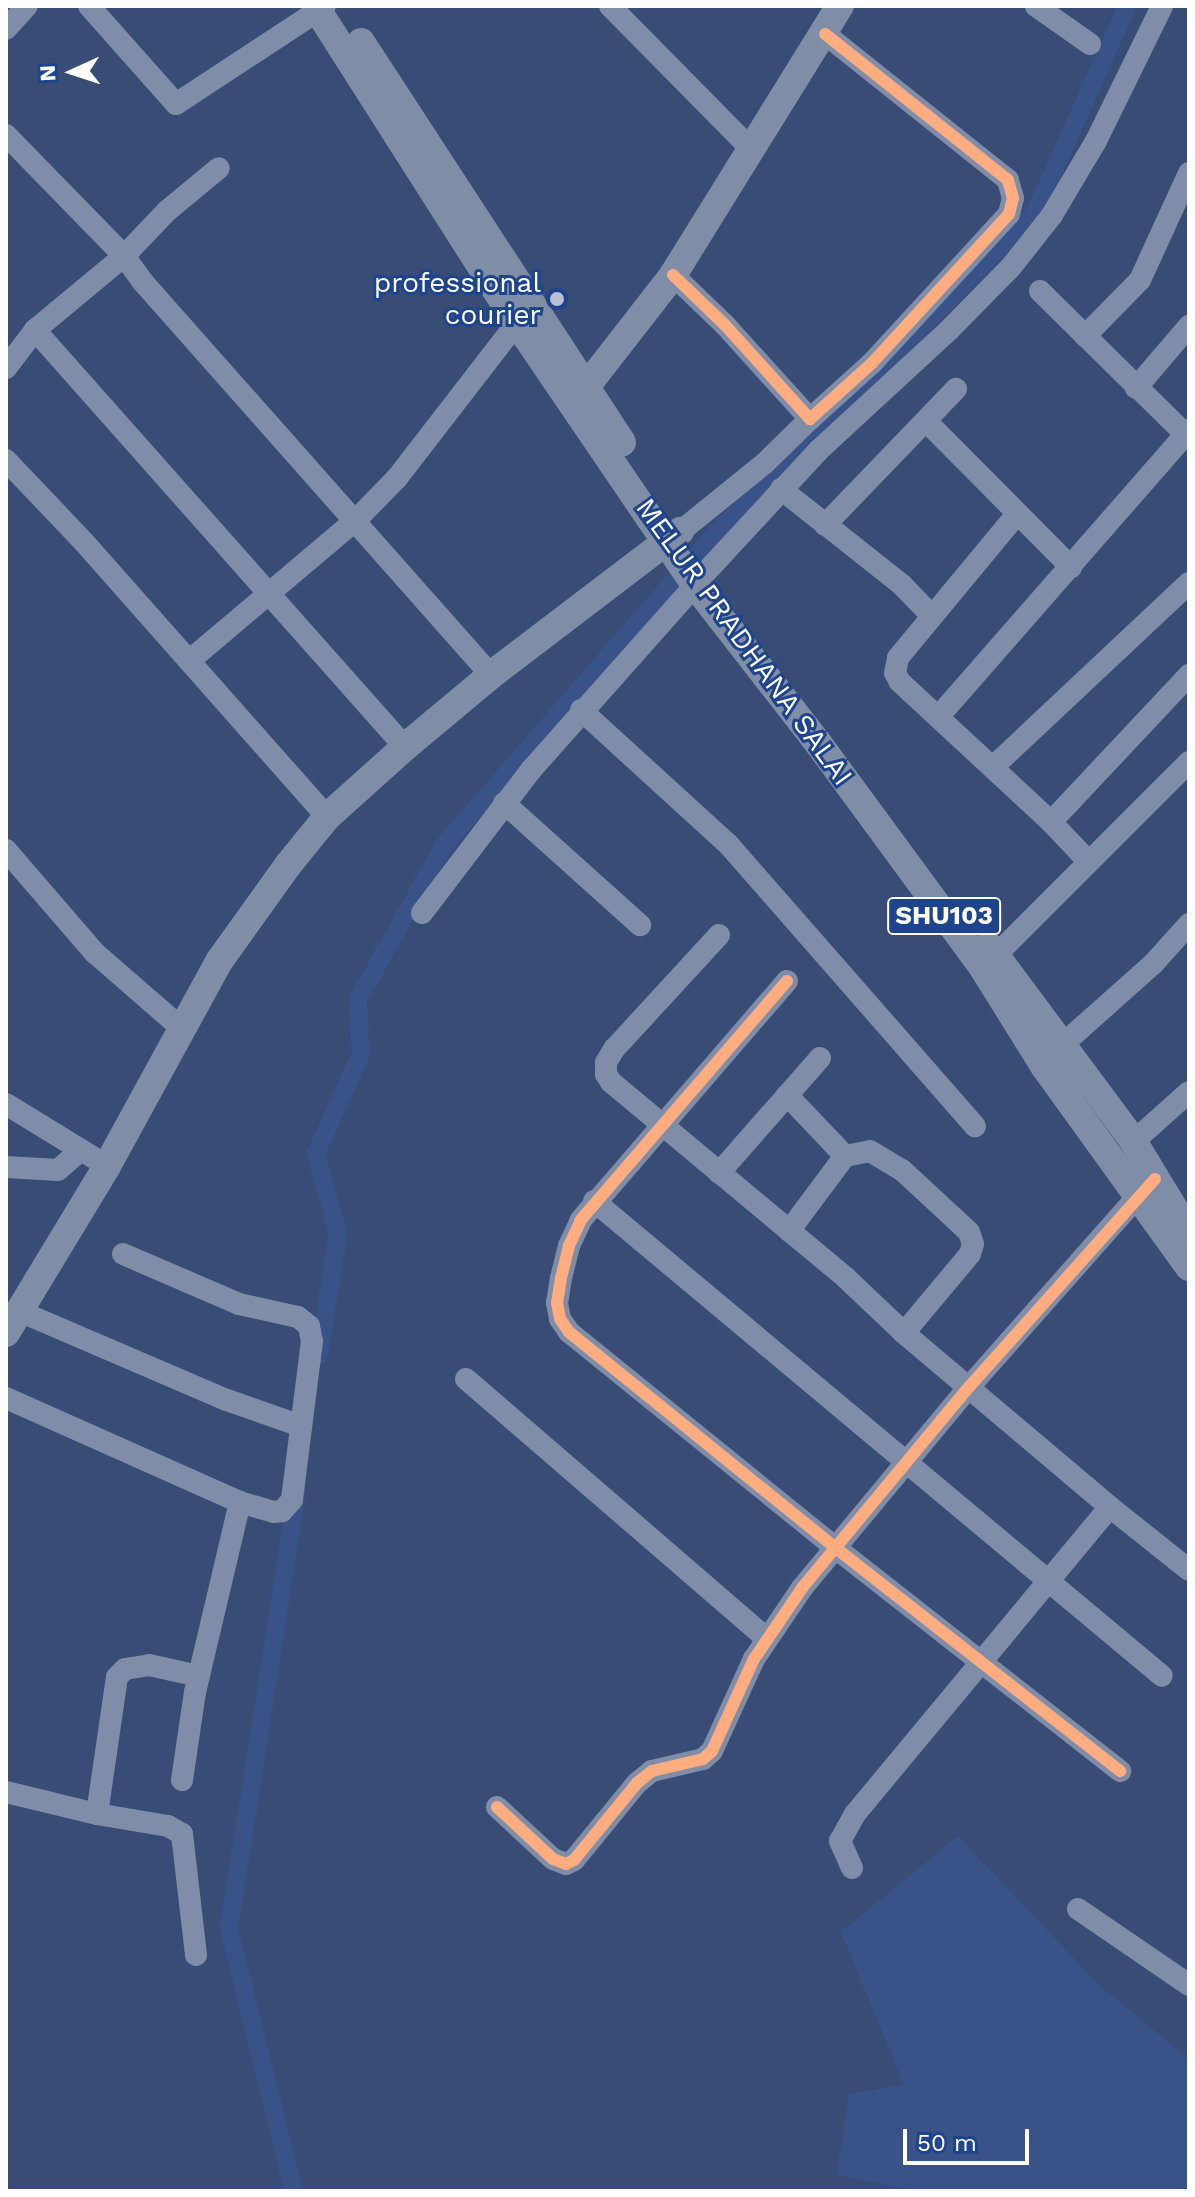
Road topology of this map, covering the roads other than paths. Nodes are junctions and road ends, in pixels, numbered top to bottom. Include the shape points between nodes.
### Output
1 (27, 6) edge
2 (89, 6) edge
3 (610, 6) edge
4 (840, 6) edge
5 (1036, 6) edge
6 (1162, 6) edge
7 (323, 7) edge
8 (6, 29) edge
9 (825, 34) junction
10 (1090, 44) dead end
11 (6, 135) edge
12 (751, 149) junction
13 (219, 168) dead end
14 (1189, 173) edge
15 (124, 256) junction
16 (673, 275) junction
17 (1040, 291) dead end
18 (517, 323) junction
19 (1189, 326) edge
20 (35, 330) junction
21 (1085, 336) junction
22 (6, 368) edge
23 (1136, 388) junction
24 (956, 389) dead end
25 (578, 397) junction
26 (810, 419) junction
27 (926, 421) junction
28 (1187, 432) edge
29 (6, 460) edge
30 (781, 489) junction
31 (1017, 514) junction
32 (356, 520) junction
33 (825, 525) junction
34 (689, 559) junction
35 (1071, 567) junction
36 (1189, 583) edge
37 (270, 593) junction
38 (932, 616) junction
39 (189, 661) junction
40 (491, 675) junction
41 (1189, 675) edge
42 (581, 710) junction
43 (939, 716) junction
44 (405, 747) junction
45 (1189, 762) edge
46 (993, 767) junction
47 (504, 803) junction
48 (327, 817) junction
49 (1051, 822) junction
50 (6, 850) edge
51 (1089, 862) junction
52 (422, 913) dead end
53 (1189, 924) edge
54 (640, 925) dead end
55 (719, 935) dead end
56 (989, 962) junction
57 (787, 981) dead end
58 (180, 1027) junction
59 (1062, 1045) junction
60 (820, 1058) dead end
61 (1189, 1092) edge
62 (787, 1095) junction
63 (6, 1104) edge
64 (662, 1124) junction
65 (975, 1126) dead end
66 (1133, 1142) junction
67 (81, 1150) junction
68 (845, 1156) junction
69 (107, 1166) junction
70 (6, 1167) edge
71 (719, 1173) junction
72 (1146, 1186) junction
73 (594, 1201) junction
74 (789, 1231) junction
75 (1189, 1233) edge
76 (123, 1254) dead end
77 (1189, 1267) edge
78 (13, 1322) edge
79 (904, 1333) junction
80 (466, 1379) dead end
81 (969, 1387) junction
82 (6, 1398) edge
83 (301, 1426) junction
84 (906, 1464) junction
85 (240, 1502) junction
86 (1110, 1507) junction
87 (837, 1549) junction
88 (1189, 1570) edge
89 (1049, 1585) junction
90 (767, 1639) junction
91 (985, 1662) junction
92 (199, 1676) junction
93 (1162, 1676) dead end
94 (1120, 1771) dead end
95 (182, 1780) dead end
96 (6, 1792) edge
97 (497, 1807) dead end
98 (97, 1814) junction
99 (852, 1868) dead end
100 (1078, 1909) dead end
101 (196, 1955) dead end
102 (1189, 1985) edge

1 - 8 street
2 - 7 street via 176,104
3 - 12 street
4 - 9 main road
5 - 10 street
6 - 30 street via 1096,141 1044,226 949,330
7 - 18 main road, MELUR PRADHANA SALAI / SHU103
7 - 25 main road, MELUR PRADHANA SALAI / SHU103
9 - 12 main road
9 - 26 street via 998,170 1008,180 1013,198 1009,214 924,309
11 - 15 street
12 - 16 main road
13 - 15 street
14 - 21 street via 1140,280
15 - 20 street
15 - 32 street
16 - 25 main road
16 - 26 street
17 - 21 street
18 - 25 main road, MELUR PRADHANA SALAI / SHU103
18 - 32 street via 397,478
19 - 23 street
20 - 22 street
20 - 37 street
21 - 23 street
23 - 28 street
24 - 27 street
25 - 34 main road, MELUR PRADHANA SALAI / SHU103
26 - 34 street via 765,463
27 - 31 street
27 - 33 street
28 - 35 street
29 - 39 street
30 - 33 street
30 - 34 street
31 - 35 street
31 - 38 street
32 - 37 street
32 - 40 street
33 - 38 street via 902,585
34 - 40 main road
34 - 42 street
34 - 56 main road, MELUR PRADHANA SALAI / SHU103 via 769,650
35 - 43 street
36 - 46 street
37 - 39 street
37 - 44 street
38 - 43 street via 895,665 900,682
39 - 48 street
40 - 44 main road
41 - 49 street
42 - 47 street
42 - 65 street via 728,844
43 - 46 street
44 - 48 main road
45 - 51 street
46 - 49 street
47 - 52 street
47 - 54 street
48 - 58 main road via 256,907
49 - 51 street
50 - 58 street via 95,953
51 - 56 street
53 - 59 street via 1153,964
55 - 64 street via 606,1063 611,1082
56 - 59 main road, MELUR PRADHANA SALAI / SHU103
56 - 72 main road, MELUR PRADHANA SALAI / SHU103 via 1044,1066
57 - 64 street
58 - 69 main road
59 - 66 main road, MELUR PRADHANA SALAI / SHU103
60 - 62 street
61 - 66 street
62 - 68 street
62 - 71 street
63 - 67 street
64 - 71 street
64 - 73 street
66 - 72 main road, MELUR PRADHANA SALAI / SHU103
67 - 69 street
67 - 70 street via 58,1170
68 - 74 street
68 - 79 street via 861,1150 884,1157 973,1238 970,1254
69 - 78 main road
71 - 74 street
72 - 75 main road, MELUR PRADHANA SALAI / SHU103
72 - 77 main road, MELUR PRADHANA SALAI / SHU103
72 - 81 street
73 - 84 street
73 - 87 street via 569,1246 557,1303 569,1332
74 - 79 street
76 - 83 street via 190,1286 298,1317 309,1326 312,1341
78 - 83 street
79 - 81 street
80 - 90 street
81 - 84 street
81 - 86 street
82 - 85 street
83 - 85 street via 289,1506 274,1512
84 - 87 street
84 - 89 street
85 - 92 street
86 - 88 street
86 - 89 street
87 - 90 street
87 - 91 street
89 - 91 street
89 - 93 street
90 - 97 street via 712,1751 703,1759 652,1771 574,1860 566,1864 553,1859
91 - 94 street
91 - 99 street via 843,1831 842,1850
92 - 95 street
92 - 98 street via 149,1665 125,1669 117,1677
96 - 98 street
98 - 101 street via 168,1826 182,1834
100 - 102 street

